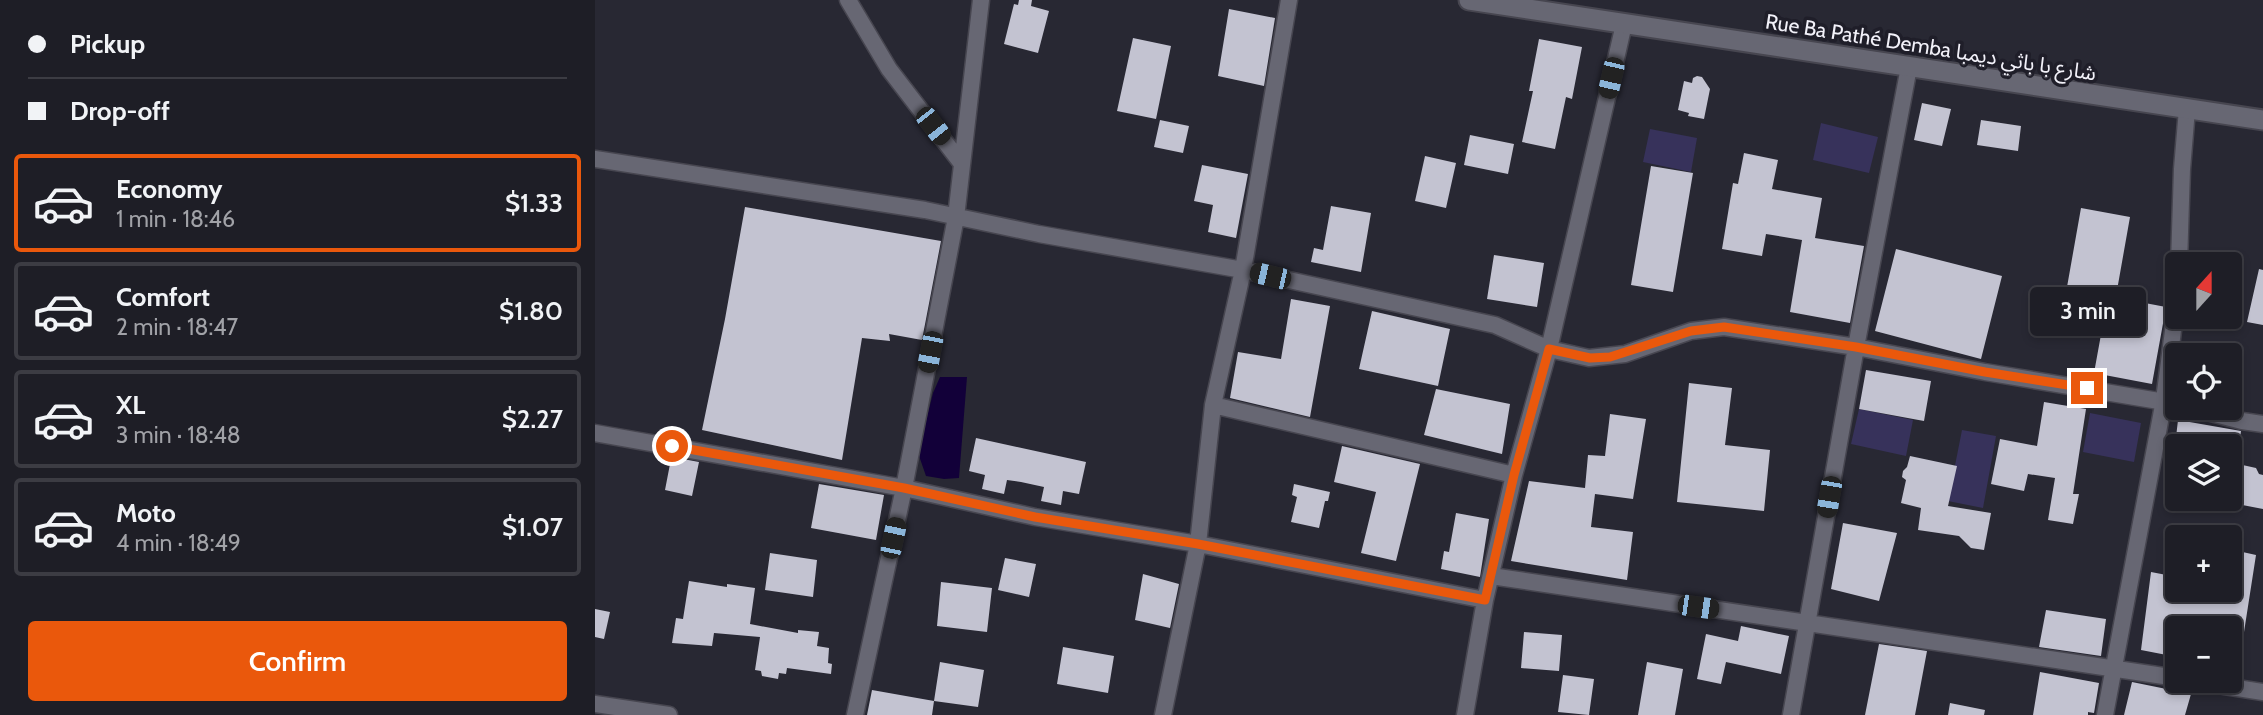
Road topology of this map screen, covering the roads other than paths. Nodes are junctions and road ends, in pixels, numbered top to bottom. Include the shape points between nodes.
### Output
1 (848, 0) edge
2 (981, 0) edge
3 (1289, 0) edge
4 (1469, 0) edge
5 (1624, 23) junction
6 (1909, 67) junction
7 (2187, 109) junction
8 (2263, 120) edge
9 (595, 159) edge
10 (962, 164) junction
11 (956, 217) junction
12 (2179, 252) edge
13 (1243, 270) junction
14 (1856, 347) junction
15 (1549, 349) junction
16 (2165, 401) edge
17 (1213, 405) junction
18 (2166, 420) edge
19 (2238, 420) edge
20 (2263, 424) edge
21 (595, 432) edge
22 (1514, 475) junction
23 (904, 488) junction
24 (1198, 544) junction
25 (1491, 576) junction
26 (1485, 600) junction
27 (1807, 623) junction
28 (2113, 668) junction
29 (2165, 676) edge
30 (2242, 689) edge
31 (2263, 692) edge
32 (595, 704) edge
33 (669, 715) edge
34 (855, 715) edge
35 (1163, 715) edge
36 (1465, 715) edge
37 (1791, 715) edge
38 (2105, 715) edge

1 - 10 street via 889,69
2 - 10 street
3 - 13 street
4 - 5 street, Rue Ba Pathé Demba شارع با باثي ديمبا
5 - 6 street, Rue Ba Pathé Demba شارع با باثي ديمبا
5 - 15 street
6 - 7 street, Rue Ba Pathé Demba شارع با باثي ديمبا
6 - 14 street
7 - 8 street, Rue Ba Pathé Demba شارع با باثي ديمبا
7 - 12 street
9 - 11 street
10 - 11 street
11 - 13 street
11 - 23 street
13 - 15 street via 1495,326
13 - 17 street
14 - 15 street via 1724,327 1691,331 1610,357 1590,358
14 - 16 street
14 - 27 street
15 - 22 street
17 - 22 street
17 - 24 street
18 - 28 street
19 - 20 street
21 - 23 street
22 - 25 street
23 - 24 street via 1035,517
23 - 34 street
24 - 26 street
24 - 35 street
25 - 26 street
25 - 27 street
26 - 36 street
27 - 28 street
27 - 37 street
28 - 29 street
28 - 38 street
30 - 31 street
32 - 33 street

